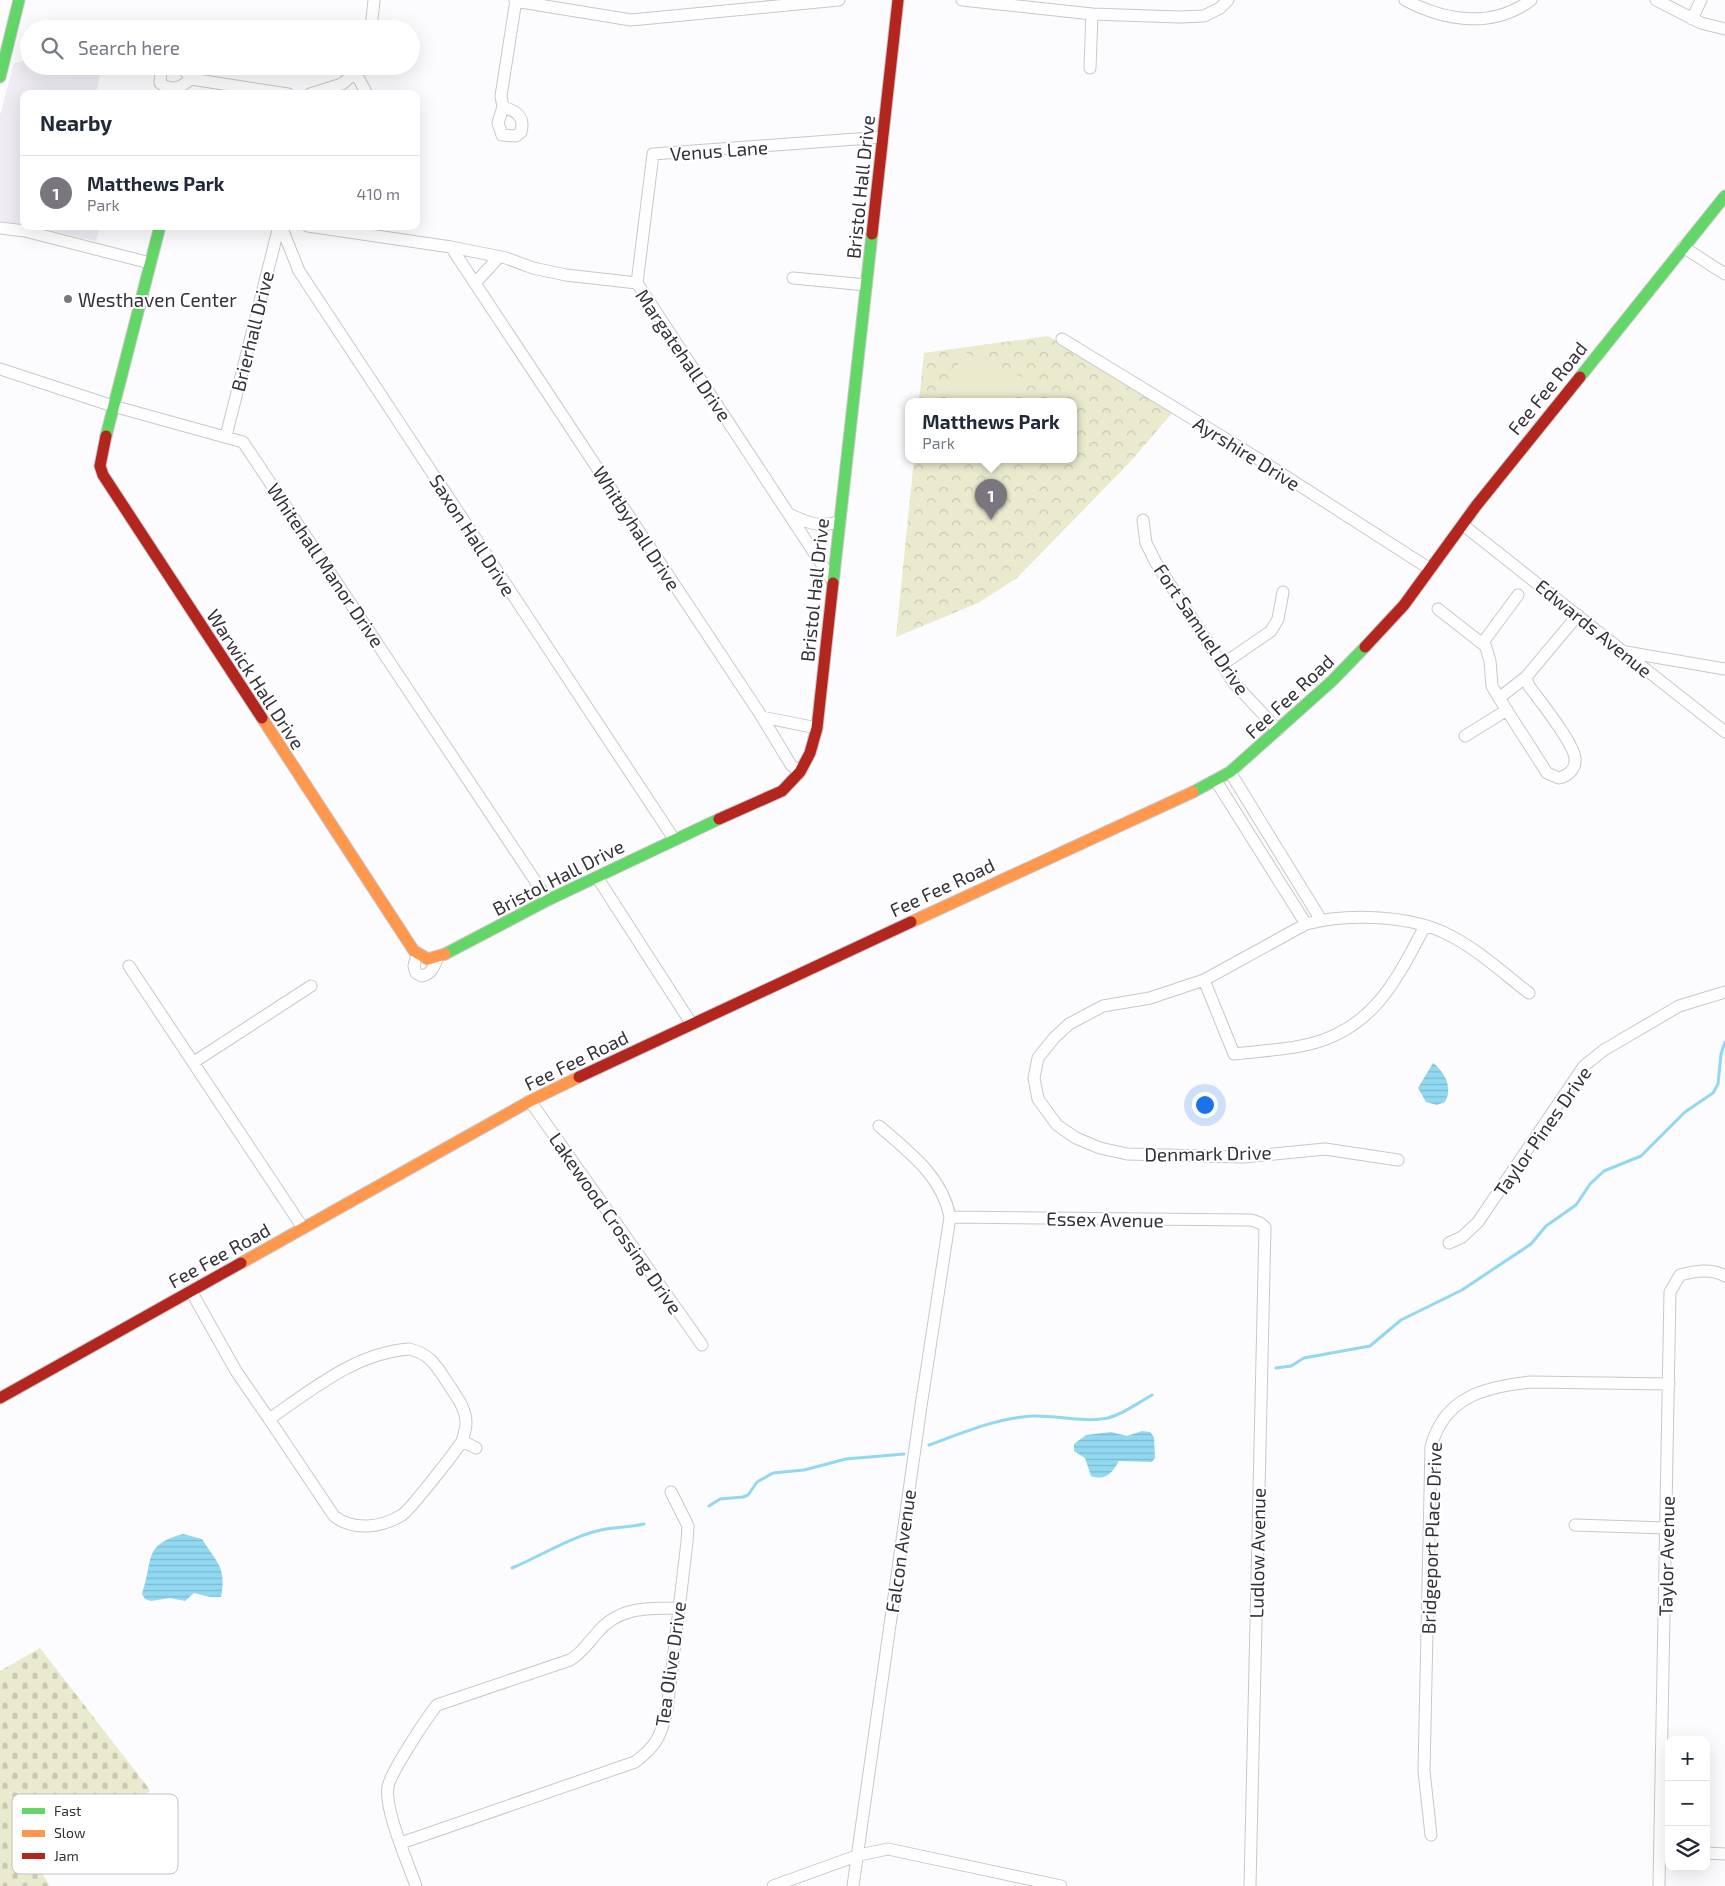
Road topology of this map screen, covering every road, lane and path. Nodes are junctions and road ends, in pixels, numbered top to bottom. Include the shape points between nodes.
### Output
1 (19, 0) edge
2 (374, 0) edge
3 (839, 0) edge
4 (898, 0) edge
5 (962, 0) edge
6 (1228, 0) edge
7 (1405, 0) edge
8 (1531, 0) edge
9 (1656, 0) edge
10 (1701, 0) edge
11 (515, 1) edge
12 (1016, 2) edge
13 (1092, 14) junction
14 (1692, 19) junction
15 (372, 20) edge
16 (1725, 29) edge
17 (1090, 68) dead end
18 (161, 75) edge
19 (188, 75) edge
20 (354, 75) edge
21 (361, 75) edge
22 (0, 77) edge
23 (191, 79) junction
24 (262, 90) edge
25 (334, 90) edge
26 (366, 90) edge
27 (503, 107) dead end
28 (884, 137) junction
29 (1725, 196) edge
30 (0, 228) edge
31 (159, 230) edge
32 (279, 230) edge
33 (282, 230) edge
34 (335, 230) edge
35 (451, 247) junction
36 (1683, 247) junction
37 (499, 257) junction
38 (150, 263) junction
39 (1725, 274) edge
40 (793, 278) dead end
41 (475, 283) junction
42 (637, 283) junction
43 (866, 285) junction
44 (1062, 339) dead end
45 (0, 369) edge
46 (113, 406) junction
47 (226, 436) junction
48 (788, 513) junction
49 (1143, 520) dead end
50 (840, 521) junction
51 (1463, 525) junction
52 (1430, 569) junction
53 (832, 580) junction
54 (1283, 592) dead end
55 (1518, 595) dead end
56 (1438, 609) dead end
57 (1578, 615) junction
58 (1484, 645) junction
59 (1624, 652) junction
60 (1223, 664) junction
61 (1725, 669) edge
62 (1526, 677) junction
63 (1499, 698) junction
64 (1507, 710) junction
65 (762, 718) junction
66 (817, 728) junction
67 (1278, 730) junction
68 (1725, 732) edge
69 (1465, 736) dead end
70 (800, 772) junction
71 (1230, 772) junction
72 (1216, 781) junction
73 (674, 839) junction
74 (597, 877) junction
75 (548, 900) junction
76 (1321, 920) junction
77 (1306, 924) junction
78 (1425, 926) junction
79 (419, 956) junction
80 (437, 959) junction
81 (129, 966) dead end
82 (1204, 980) junction
83 (311, 986) dead end
84 (1725, 992) edge
85 (1529, 993) dead end
86 (691, 1023) junction
87 (194, 1062) junction
88 (530, 1101) junction
89 (879, 1126) dead end
90 (1398, 1160) dead end
91 (950, 1217) junction
92 (1260, 1222) joint
93 (303, 1228) junction
94 (1449, 1243) dead end
95 (1725, 1276) edge
96 (191, 1291) junction
97 (702, 1345) dead end
98 (1669, 1384) junction
99 (0, 1398) edge
100 (269, 1419) junction
101 (462, 1441) junction
102 (476, 1448) dead end
103 (671, 1492) dead end
104 (1575, 1525) dead end
105 (1666, 1528) junction
106 (678, 1608) junction
107 (1431, 1835) dead end
108 (401, 1843) junction
109 (1665, 1853) edge
110 (1710, 1854) edge
111 (1725, 1854) edge
112 (859, 1855) junction
113 (416, 1886) edge
114 (773, 1886) edge
115 (853, 1886) edge
116 (1061, 1886) edge
117 (1250, 1886) edge
118 (1659, 1886) edge

1 - 22 main road
2 - 15 street
3 - 11 street via 631,20
4 - 28 main road, Bristol Hall Drive
5 - 12 street
6 - 13 street via 1220,8 1196,17
7 - 8 street via 1437,15 1466,20 1494,17
9 - 14 street
10 - 14 street
11 - 27 street via 501,96
12 - 13 street
13 - 17 street
14 - 16 street
18 - 23 street via 160,83 167,88 176,89
19 - 23 street
20 - 25 street
21 - 26 street
23 - 24 street
28 - 42 street, Venus Lane via 653,154
28 - 43 main road, Bristol Hall Drive
29 - 36 main road, Fee Fee Road
30 - 38 street via 26,231
31 - 38 main road, Warwick Hall Drive
32 - 47 street, Brierhall Drive
33 - 73 street, Saxon Hall Drive via 308,286
34 - 35 street, Margatehall Drive
35 - 37 street, Margatehall Drive
35 - 41 street, Whitbyhall Drive
36 - 39 street
36 - 51 main road, Fee Fee Road
37 - 41 street
37 - 42 street, Margatehall Drive via 566,275
38 - 46 main road, Warwick Hall Drive
40 - 43 street
41 - 65 street, Whitbyhall Drive
42 - 48 street, Margatehall Drive
43 - 50 main road, Bristol Hall Drive
44 - 52 street, Ayrshire Drive
45 - 46 street, Whitehall Manor Drive
46 - 47 street, Whitehall Manor Drive
46 - 79 main road, Warwick Hall Drive via 101,456 103,475
47 - 75 street, Whitehall Manor Drive via 243,442 249,450
48 - 50 street via 814,524
48 - 53 street, Margatehall Drive
49 - 60 street, Fort Samuel Drive via 1149,551
50 - 53 main road, Bristol Hall Drive
51 - 52 main road, Fee Fee Road
51 - 57 street, Edwards Avenue
52 - 67 main road, Fee Fee Road via 1372,641
53 - 66 main road, Bristol Hall Drive
54 - 60 street via 1278,619 1271,631
55 - 58 street via 1485,637
56 - 58 street
57 - 59 street, Edwards Avenue
57 - 62 street
58 - 63 street via 1490,661 1492,686
59 - 61 street
59 - 68 street, Edwards Avenue
60 - 67 street, Fort Samuel Drive via 1234,683
62 - 63 street
62 - 64 street via 1571,747 1575,760 1571,771 1559,778 1547,773
63 - 64 street
64 - 69 street
65 - 66 street
65 - 70 street, Whitbyhall Drive via 791,765
66 - 70 main road, Bristol Hall Drive
67 - 71 main road, Fee Fee Road
70 - 73 main road, Bristol Hall Drive via 782,791
71 - 72 main road, Fee Fee Road
71 - 76 street
72 - 77 street
72 - 86 main road, Fee Fee Road
73 - 74 main road, Bristol Hall Drive
74 - 75 main road, Bristol Hall Drive
74 - 86 street
75 - 80 main road, Bristol Hall Drive
76 - 77 street
76 - 78 street via 1398,920
77 - 82 street
78 - 82 street via 1384,998 1334,1036 1309,1045 1234,1054
78 - 85 street via 1464,945
79 - 80 main road
79 - 80 street, Bristol Hall Drive via 414,966 416,973 422,976 434,968
81 - 87 street
82 - 90 street, Denmark Drive via 1150,998 1103,1006 1069,1024 1038,1058 1034,1078 1038,1099 1046,1112 1076,1138 1128,1154 1243,1157 1325,1149
83 - 87 street
84 - 94 street, Taylor Pines Drive via 1679,1006 1604,1050 1584,1066 1478,1222 1467,1234
86 - 88 main road, Fee Fee Road
87 - 93 street
88 - 93 main road, Fee Fee Road
88 - 97 street, Lakewood Crossing Drive
89 - 91 street via 929,1172 941,1190
91 - 92 street, Essex Avenue
91 - 112 street, Falcon Avenue
92 - 117 street, Ludlow Avenue via 1265,1227
93 - 96 main road, Fee Fee Road
95 - 98 street, Taylor Avenue via 1697,1271 1680,1275 1670,1292
96 - 99 main road, Fee Fee Road
96 - 100 street via 236,1372
98 - 105 street, Taylor Avenue
98 - 107 street, Bridgeport Place Drive via 1512,1384 1468,1397 1456,1404 1439,1424 1431,1447 1424,1771
100 - 101 street via 350,1365 384,1352 409,1349 427,1355 435,1363 464,1410
100 - 101 street via 334,1516 354,1526 379,1523 403,1514
101 - 102 street
103 - 106 street, Tea Olive Drive via 688,1526
104 - 105 street
105 - 109 street, Taylor Avenue via 1660,1804
106 - 108 street, Tea Olive Drive via 667,1710 660,1736 652,1750 635,1762
106 - 108 street via 646,1608 621,1613 610,1619 580,1655 570,1660 437,1705 388,1785 388,1801
108 - 113 street
109 - 118 street, Taylor Avenue
110 - 111 street
112 - 114 street
112 - 115 street, Falcon Avenue
112 - 116 street via 888,1849

